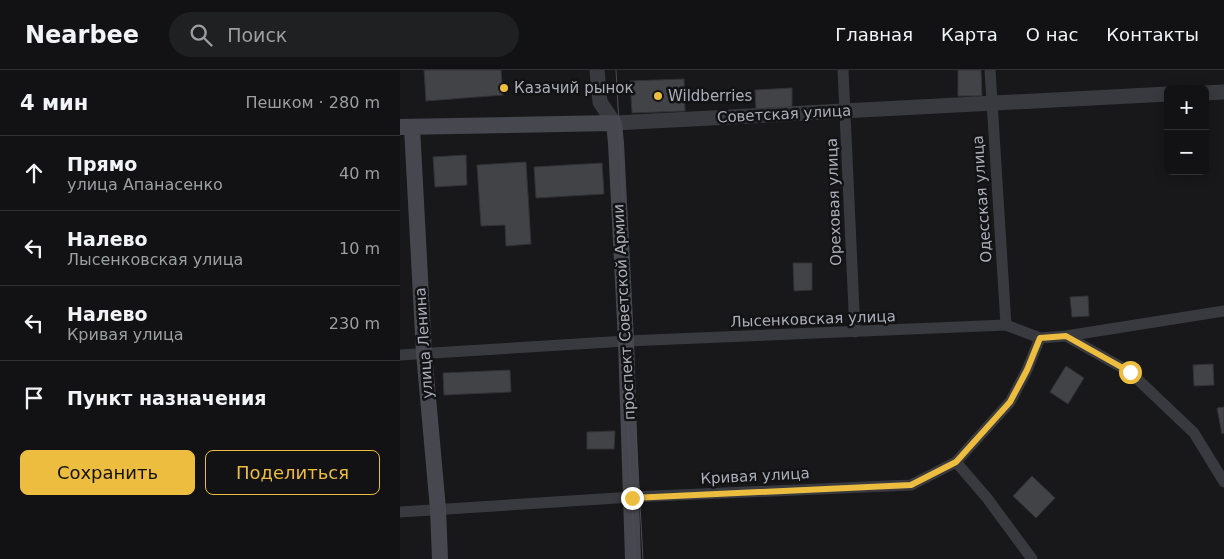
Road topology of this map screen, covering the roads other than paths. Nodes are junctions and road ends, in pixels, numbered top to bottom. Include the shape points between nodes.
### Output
1 (597, 70) edge
2 (843, 70) edge
3 (990, 70) edge
4 (1224, 92) edge
5 (1209, 93) edge
6 (1164, 94) edge
7 (991, 104) junction
8 (845, 111) junction
9 (614, 123) junction
10 (406, 127) edge
11 (1224, 311) edge
12 (1006, 325) junction
13 (855, 332) junction
14 (1066, 336) junction
15 (1040, 338) junction
16 (626, 341) junction
17 (424, 354) junction
18 (400, 355) edge
19 (956, 462) junction
20 (1224, 482) edge
21 (632, 498) junction
22 (438, 509) junction
23 (400, 512) edge
24 (440, 559) edge
25 (633, 559) edge
26 (1032, 559) edge

1 - 9 street, проспект Советской Армии via 600,102
2 - 8 street, Ореховая улица
3 - 7 street, Одесская улица
4 - 5 street
6 - 7 street, Советская улица
7 - 8 street, Советская улица
7 - 12 street, Одесская улица
8 - 9 street, Советская улица
8 - 13 street, Ореховая улица
9 - 10 main road, Советская улица
9 - 16 main road, проспект Советской Армии
10 - 17 main road, улица Ленина
11 - 14 street, Лысенковская улица
12 - 13 street, Лысенковская улица
12 - 15 street, Лысенковская улица
13 - 16 street, Лысенковская улица
14 - 15 street, Лысенковская улица
14 - 20 street via 1130,372 1194,432
15 - 19 street, Кривая улица via 1010,402
16 - 17 street, Лысенковская улица
16 - 21 main road, проспект Советской Армии
17 - 18 street, Лысенковская улица
17 - 22 main road, улица Ленина
19 - 21 street, Кривая улица via 911,485
19 - 26 street
21 - 22 street, Кривая улица
21 - 25 main road, проспект Советской Армии
22 - 23 street, Кривая улица
22 - 24 main road, улица Ленина

